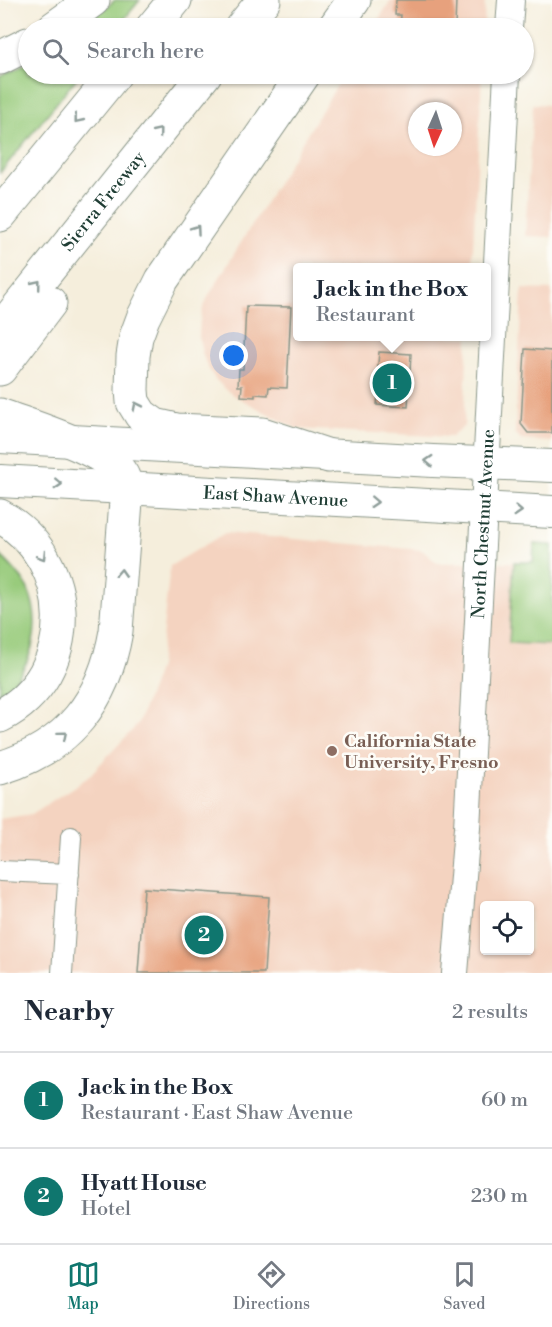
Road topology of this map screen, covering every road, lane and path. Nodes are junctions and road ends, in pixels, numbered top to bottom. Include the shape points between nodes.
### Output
1 (93, 0) edge
2 (175, 0) edge
3 (264, 0) edge
4 (354, 0) edge
5 (511, 0) edge
6 (68, 18) edge
7 (160, 18) edge
8 (249, 18) edge
9 (341, 18) edge
10 (510, 18) edge
11 (18, 49) edge
12 (0, 58) edge
13 (107, 84) edge
14 (197, 84) edge
15 (297, 84) edge
16 (506, 84) edge
17 (121, 179) junction
18 (0, 215) edge
19 (0, 330) edge
20 (0, 369) edge
21 (0, 416) edge
22 (0, 437) edge
23 (71, 442) junction
24 (330, 456) junction
25 (487, 463) junction
26 (552, 466) edge
27 (0, 481) edge
28 (127, 488) junction
29 (485, 509) junction
30 (552, 512) edge
31 (0, 516) edge
32 (0, 716) edge
33 (0, 768) edge
34 (71, 837) dead end
35 (0, 871) edge
36 (69, 874) junction
37 (62, 973) edge
38 (455, 973) edge

1 - 6 highway
2 - 7 highway
3 - 8 highway
4 - 9 highway
5 - 10 street
11 - 12 highway
13 -> 18 highway
17 -> 14 highway, Sierra Freeway
24 -> 15 highway via 262,435 155,425 141,415 133,402 133,356 142,318 162,280
16 - 25 street, North Chestnut Avenue
19 -> 17 highway, Sierra Freeway
17 - 20 highway via 90,251
21 - 23 highway
22 - 23 main road
23 - 24 main road
23 - 28 highway via 108,460 122,474
25 -> 24 main road
25 - 26 main road
25 - 29 street, North Chestnut Avenue
27 -> 28 main road, East Shaw Avenue
28 -> 29 main road, East Shaw Avenue
33 -> 28 highway via 27,759 62,736 92,703 105,676 116,631
29 -> 30 main road, East Shaw Avenue
29 - 38 street, North Chestnut Avenue
31 -> 32 highway via 27,536 46,561 56,587 60,615 57,644 43,678 26,698
34 - 36 street
35 - 36 street
36 - 37 street

